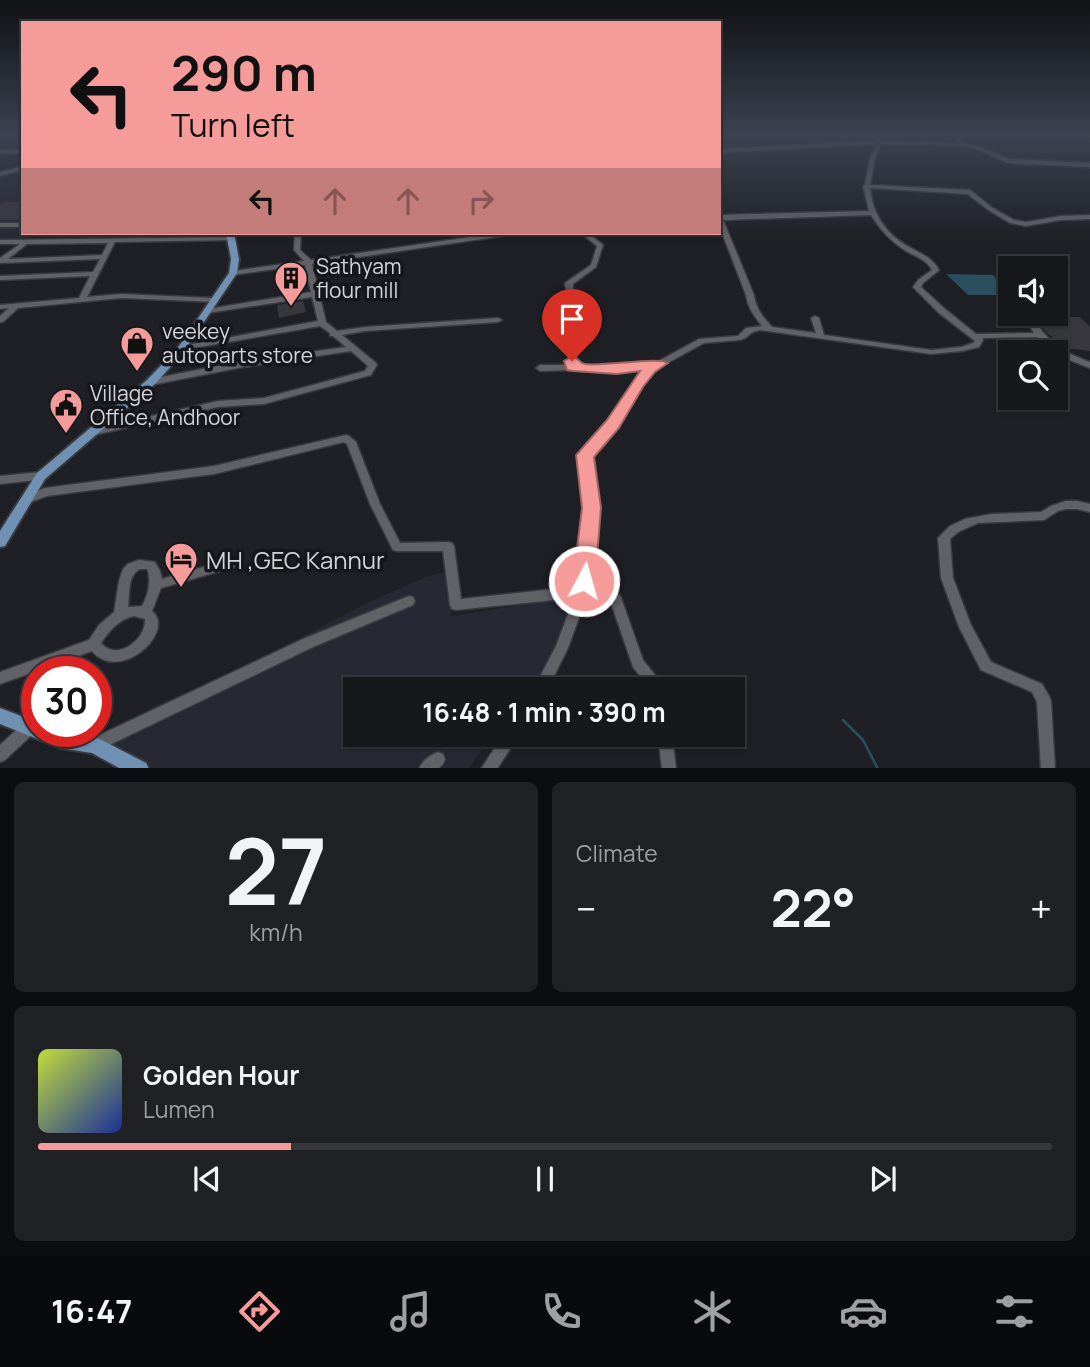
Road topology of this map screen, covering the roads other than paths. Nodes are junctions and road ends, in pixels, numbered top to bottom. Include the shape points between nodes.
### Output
1 (869, 170) edge
2 (866, 186) junction
3 (874, 213) junction
4 (721, 218) edge
5 (1090, 218) edge
6 (721, 221) edge
7 (0, 225) edge
8 (21, 225) edge
9 (299, 235) edge
10 (498, 235) edge
11 (587, 235) edge
12 (231, 236) edge
13 (113, 240) junction
14 (0, 243) edge
15 (24, 244) junction
16 (102, 257) junction
17 (0, 261) edge
18 (308, 261) junction
19 (233, 273) junction
20 (94, 274) junction
21 (0, 278) edge
22 (315, 294) junction
23 (82, 299) junction
24 (214, 300) junction
25 (0, 307) edge
26 (15, 307) junction
27 (208, 311) junction
28 (815, 318) dead end
29 (0, 320) edge
30 (498, 320) dead end
31 (322, 323) junction
32 (1034, 326) edge
33 (769, 329) junction
34 (332, 334) junction
35 (1039, 335) junction
36 (976, 336) junction
37 (821, 337) junction
38 (182, 348) junction
39 (352, 348) junction
40 (660, 363) junction
41 (1090, 365) edge
42 (573, 366) junction
43 (540, 368) dead end
44 (151, 382) junction
45 (94, 432) junction
46 (41, 476) junction
47 (0, 480) edge
48 (28, 499) junction
49 (1090, 508) edge
50 (0, 542) edge
51 (230, 564) dead end
52 (156, 585) junction
53 (583, 592) junction
54 (409, 601) dead end
55 (145, 612) junction
56 (119, 615) junction
57 (94, 644) junction
58 (547, 677) edge
59 (649, 677) edge
60 (0, 678) edge
61 (0, 716) edge
62 (21, 724) edge
63 (112, 736) edge
64 (21, 740) edge
65 (98, 747) edge
66 (503, 747) edge
67 (666, 747) edge
68 (0, 755) edge
69 (140, 768) edge
70 (488, 768) edge
71 (669, 768) edge
72 (1048, 768) edge

1 - 2 street
2 - 3 street
2 - 5 street via 970,192 1012,222 1026,224
3 - 4 street
3 - 36 street via 904,247 936,270 917,287
6 - 33 street via 751,306
7 - 8 street
9 - 18 street via 298,250
10 - 18 street
11 - 42 street via 600,245 594,266 569,283 576,300
12 - 13 street
12 - 19 main road
13 - 15 street
13 - 16 street
14 - 15 street
15 - 17 street
16 - 17 street
16 - 20 street
18 - 19 street
18 - 22 street
19 - 24 main road
20 - 21 street
20 - 23 street
22 - 27 street
22 - 31 street
23 - 24 street
23 - 26 street
24 - 27 main road
25 - 26 street
26 - 29 street
27 - 38 main road
28 - 37 street
30 - 34 street
31 - 34 street
31 - 38 street
32 - 35 street
33 - 37 street
33 - 40 street via 750,330 740,338 702,341
34 - 39 street
35 - 36 street
35 - 41 street via 1062,354
36 - 37 street via 976,345 931,352
38 - 44 main road
39 - 44 street
39 - 45 street via 373,365 372,371 264,401 218,404
40 - 42 street via 617,370
40 - 53 street via 636,385 613,424 584,455 592,508
42 - 43 street
44 - 45 main road
45 - 46 main road
46 - 47 street
46 - 48 main road
48 - 50 main road
48 - 53 street via 45,492 214,470 346,438 397,547 448,546 456,605
49 - 72 street via 1061,505 1044,516 981,518 951,530 944,538 947,578 986,666 1037,688 1044,701
51 - 52 street
52 - 55 street
52 - 56 street via 151,565 137,565 128,571
53 - 58 street
53 - 59 street via 616,599 638,663
54 - 63 street via 308,642
55 - 56 street
55 - 57 street via 151,616 153,629 131,652 104,654
56 - 57 street via 103,628
57 - 60 street
61 - 62 main road
64 - 68 street
65 - 69 main road
66 - 70 street
67 - 71 street

